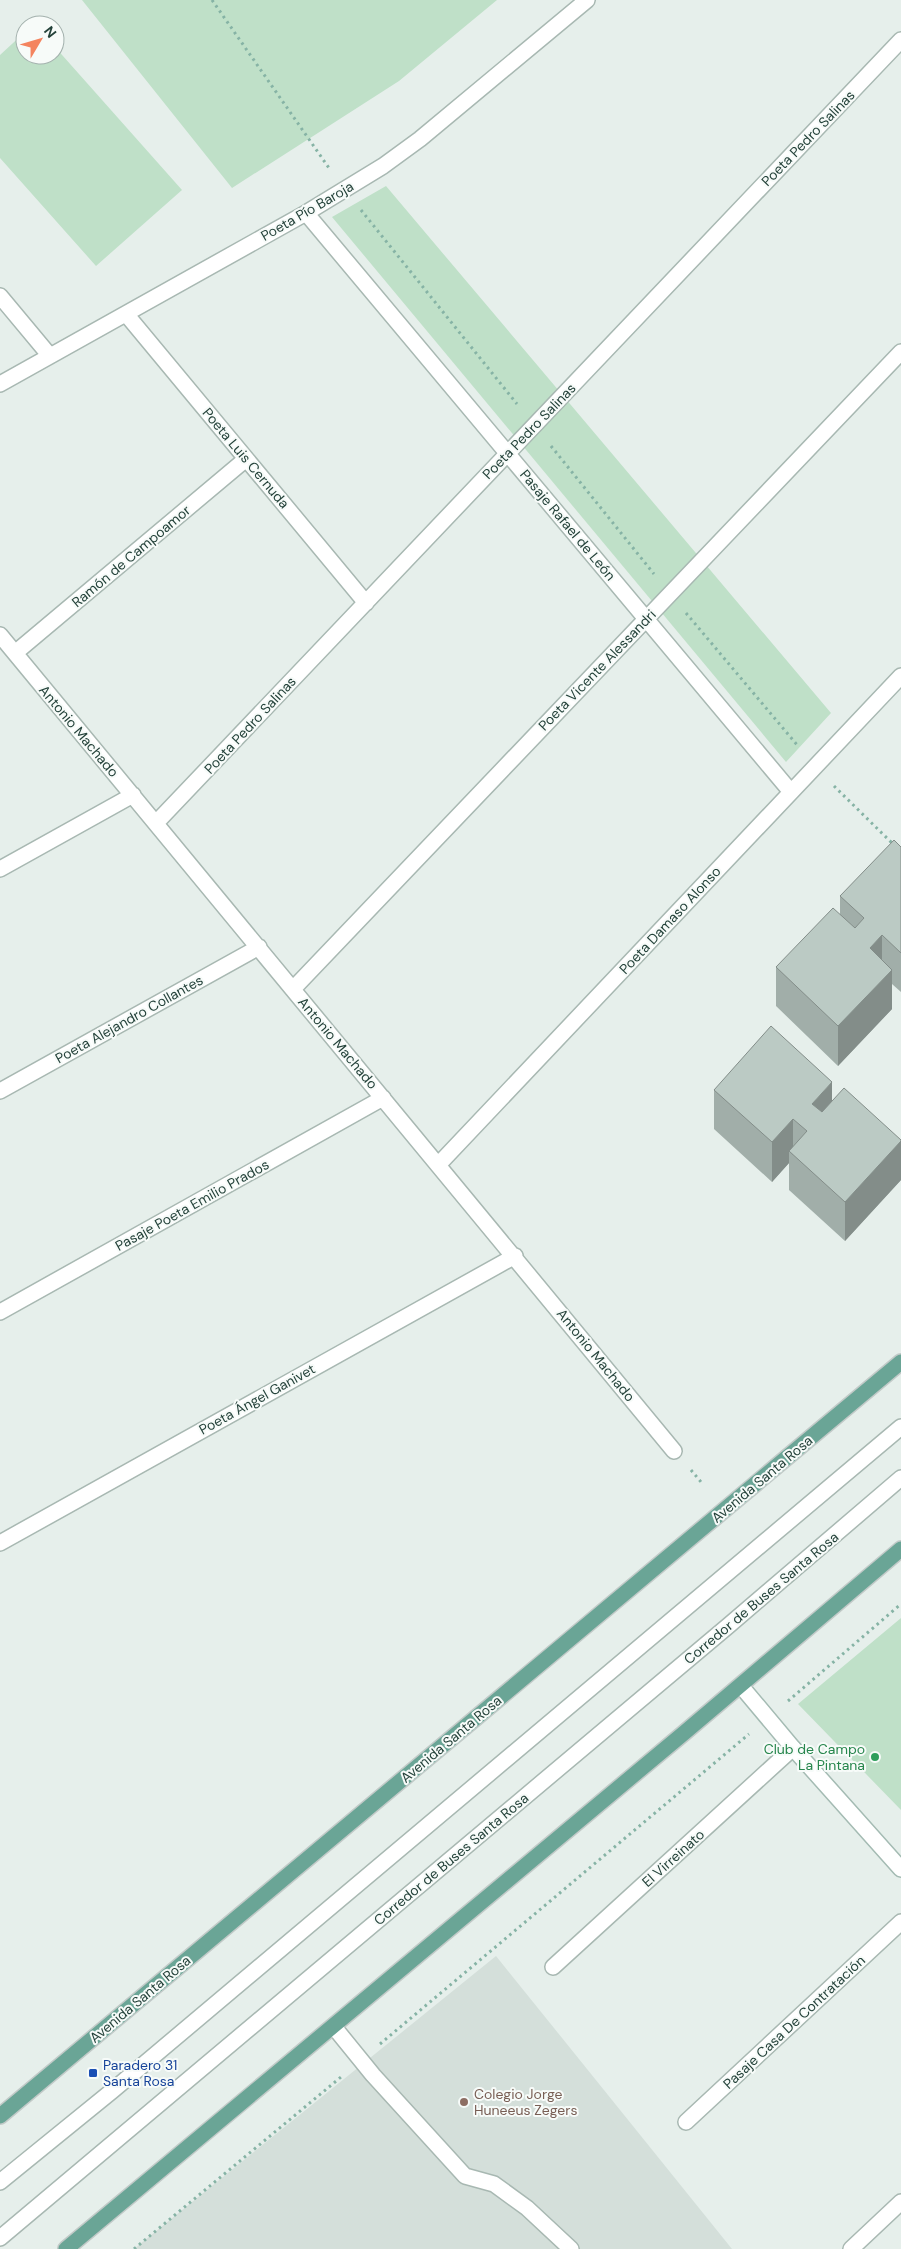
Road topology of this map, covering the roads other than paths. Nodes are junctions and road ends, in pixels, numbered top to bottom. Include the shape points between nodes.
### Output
1 (587, 0) edge
2 (901, 40) edge
3 (306, 213) junction
4 (0, 296) edge
5 (126, 314) junction
6 (901, 352) edge
7 (50, 356) junction
8 (0, 384) edge
9 (507, 454) junction
10 (246, 459) junction
11 (366, 603) junction
12 (646, 618) junction
13 (0, 636) edge
14 (15, 654) junction
15 (901, 676) edge
16 (791, 792) junction
17 (133, 795) junction
18 (156, 824) junction
19 (0, 869) edge
20 (258, 947) junction
21 (293, 989) junction
22 (0, 1091) edge
23 (383, 1098) junction
24 (439, 1164) junction
25 (515, 1256) junction
26 (0, 1312) edge
27 (901, 1362) edge
28 (901, 1427) edge
29 (674, 1451) dead end
30 (901, 1478) edge
31 (0, 1543) edge
32 (901, 1549) edge
33 (740, 1686) junction
34 (793, 1748) junction
35 (901, 1869) edge
36 (901, 1922) edge
37 (553, 1967) dead end
38 (334, 2027) junction
39 (0, 2116) edge
40 (686, 2122) dead end
41 (0, 2182) edge
42 (901, 2202) edge
43 (0, 2238) edge
44 (66, 2249) edge
45 (571, 2249) edge
46 (851, 2249) edge

1 - 3 street, Poeta Pío Baroja via 420,139 383,166
2 - 9 street, Poeta Pedro Salinas
3 - 5 street, Poeta Pío Baroja
3 - 9 street, Pasaje Rafael de León
4 - 7 street
5 - 7 street, Poeta Pío Baroja
5 - 10 street, Poeta Luis Cernuda
6 - 12 street, Poeta Vicente Alessandri
7 - 8 street, Poeta Pío Baroja
9 - 11 street, Poeta Pedro Salinas
9 - 12 street, Pasaje Rafael de León
10 - 11 street, Poeta Luis Cernuda
10 - 14 street, Ramón de Campoamor
11 - 18 street, Poeta Pedro Salinas
12 - 16 street, Pasaje Rafael de León
12 - 21 street, Poeta Vicente Alessandri
13 - 14 street, Antonio Machado
14 - 17 street, Antonio Machado
15 - 16 street, Poeta Damaso Alonso
16 - 24 street, Poeta Damaso Alonso
17 - 18 street, Antonio Machado
17 - 19 street
18 - 20 street, Antonio Machado
20 - 21 street, Antonio Machado
20 - 22 street, Poeta Alejandro Collantes
21 - 23 street, Antonio Machado
23 - 24 street, Antonio Machado
23 - 26 street, Pasaje Poeta Emilio Prados
24 - 25 street, Antonio Machado
25 - 29 street, Antonio Machado
25 - 31 street, Poeta Ángel Ganivet
27 - 39 main road, Avenida Santa Rosa
28 - 41 street
30 - 43 street, Corredor de Buses Santa Rosa
32 - 33 main road
33 - 34 street
33 - 38 main road
34 - 35 street
34 - 37 street, El Virreinato
36 - 40 street, Pasaje Casa De Contratación
38 - 44 main road
38 - 45 street via 465,2176 494,2184 527,2208
42 - 46 street

